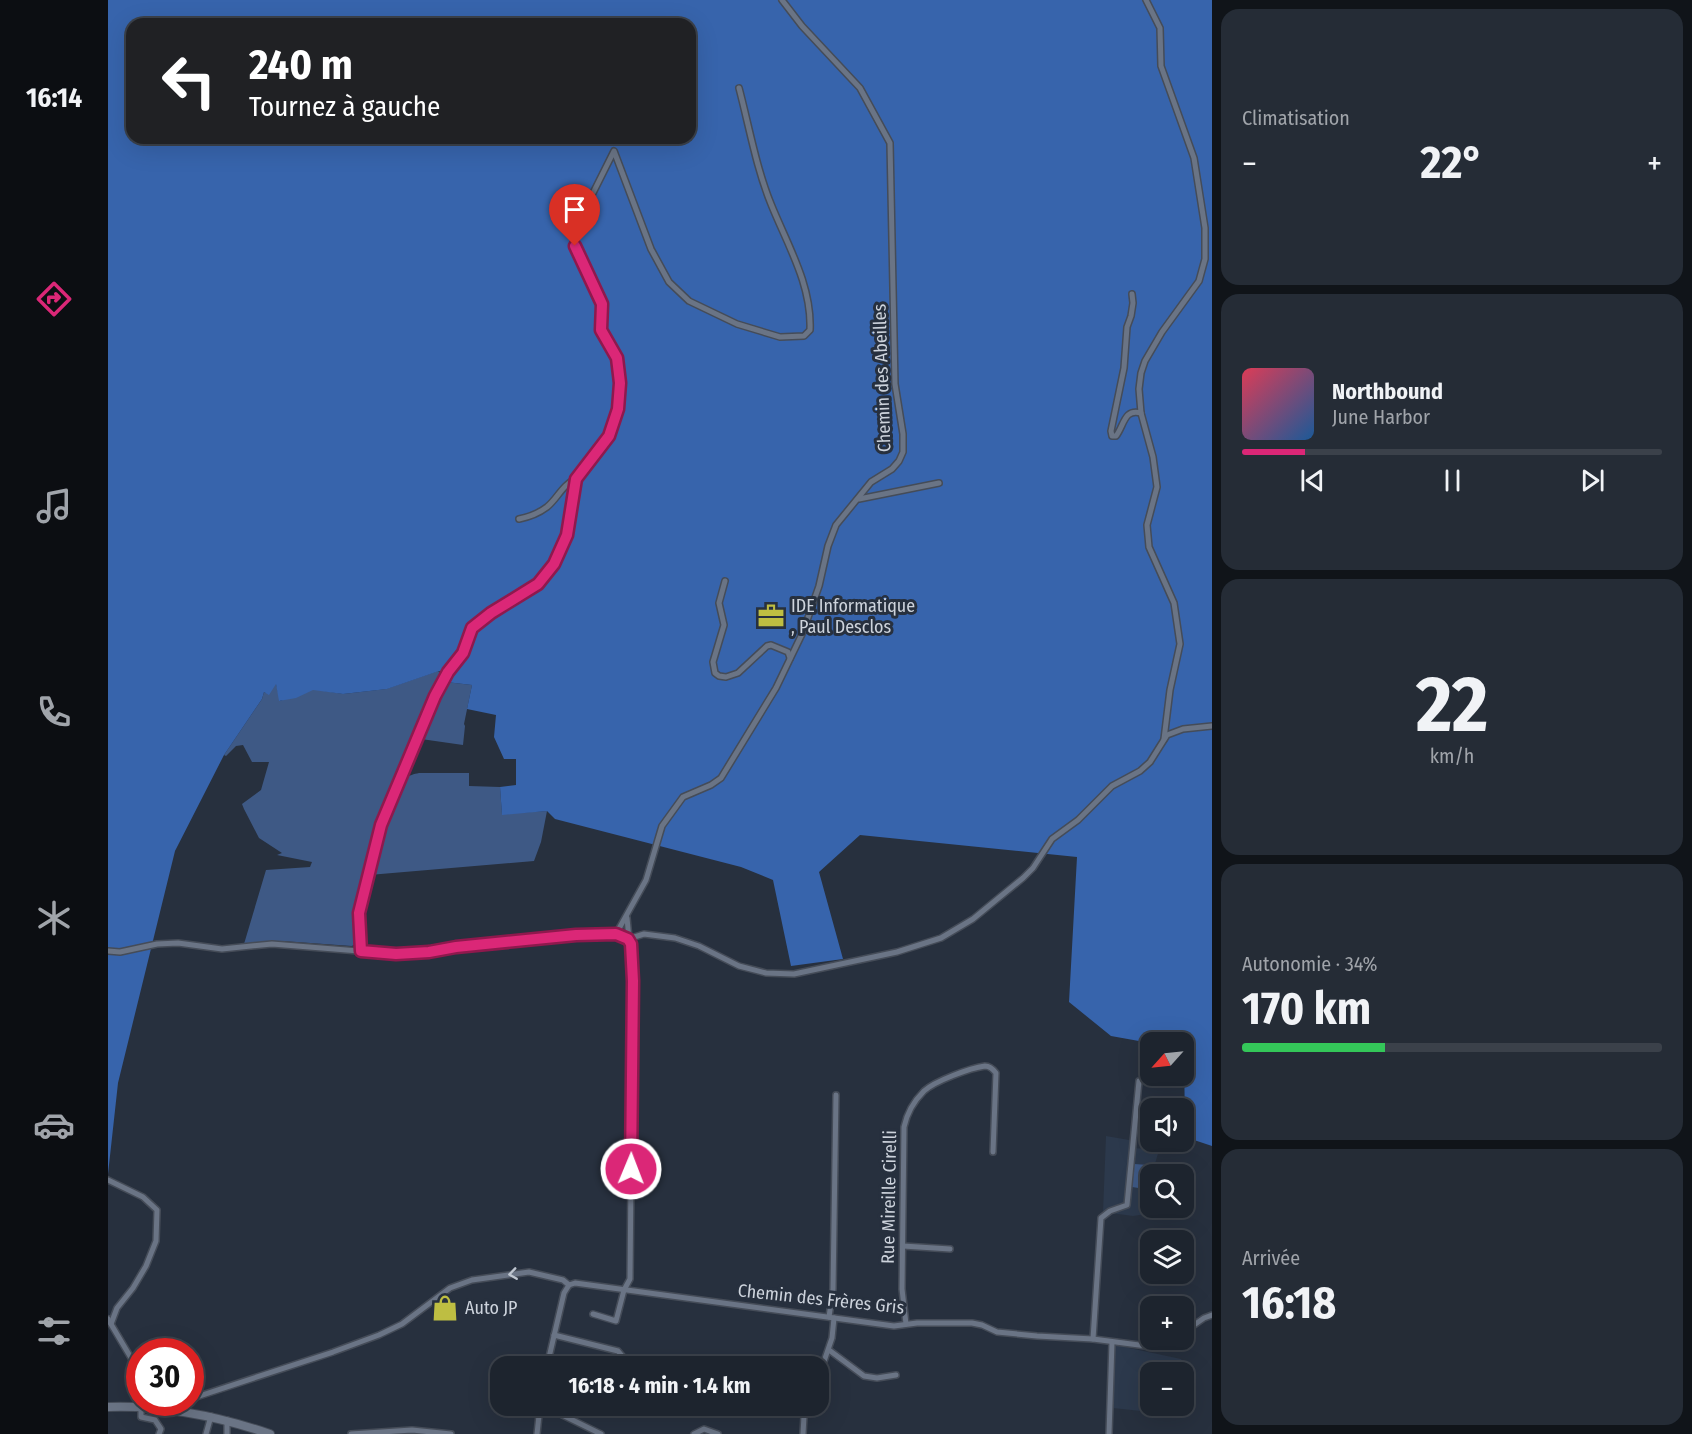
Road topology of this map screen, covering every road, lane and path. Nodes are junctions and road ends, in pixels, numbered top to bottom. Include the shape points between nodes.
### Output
1 (782, 0) edge
2 (1146, 0) edge
3 (739, 88) dead end
4 (1132, 294) dead end
5 (1142, 413) junction
6 (576, 479) junction
7 (939, 483) dead end
8 (859, 499) junction
9 (519, 519) dead end
10 (725, 581) dead end
11 (790, 660) junction
12 (1212, 726) edge
13 (1164, 739) junction
14 (627, 916) junction
15 (616, 934) junction
16 (628, 939) junction
17 (108, 951) edge
18 (361, 951) junction
19 (1139, 1081) dead end
20 (836, 1095) dead end
21 (993, 1152) dead end
22 (108, 1180) edge
23 (903, 1246) junction
24 (950, 1249) dead end
25 (569, 1285) junction
26 (624, 1290) junction
27 (592, 1314) dead end
28 (1212, 1315) edge
29 (831, 1317) junction
30 (110, 1322) edge
31 (906, 1324) junction
32 (1194, 1324) edge
33 (554, 1335) junction
34 (1093, 1339) junction
35 (1112, 1342) junction
36 (1140, 1345) edge
37 (126, 1349) edge
38 (829, 1350) junction
39 (549, 1356) edge
40 (622, 1356) edge
41 (827, 1356) edge
42 (896, 1375) dead end
43 (204, 1394) edge
44 (108, 1407) edge
45 (126, 1408) edge
46 (204, 1414) edge
47 (141, 1416) edge
48 (212, 1416) junction
49 (540, 1416) edge
50 (563, 1416) edge
51 (804, 1416) edge
52 (227, 1420) junction
53 (159, 1434) edge
54 (207, 1434) edge
55 (227, 1434) edge
56 (270, 1434) edge
57 (351, 1434) edge
58 (451, 1434) edge
59 (537, 1434) edge
60 (601, 1434) edge
61 (694, 1434) edge
62 (718, 1434) edge
63 (803, 1434) edge
64 (1109, 1434) edge

1 - 8 street, Chemin des Abeilles via 860,88 890,143 895,384 903,452 892,469 871,482
2 - 5 street via 1160,28 1161,66 1167,88 1194,158 1206,244 1198,281 1143,367 1139,389
3 - 6 street via 770,203 808,299 810,330 804,336 780,337 737,324 689,301 669,282 651,249 614,151 574,231 575,246 602,304 601,330 617,358 618,409 609,436
4 - 5 street via 1112,436 1119,434 1129,413
5 - 13 street via 1157,487 1147,525 1149,547 1174,603 1180,644
6 - 9 street via 562,488 547,507
6 - 18 street via 567,535 554,564 538,584 472,628 463,653 435,696 381,825 359,913
7 - 8 street
8 - 11 street, Chemin des Abeilles via 836,525 819,586
10 - 11 street via 719,603 724,625 713,662 715,673 732,676 771,645 788,651
11 - 14 street, Chemin des Abeilles via 721,778 683,797 662,826 646,880
12 - 13 street via 1183,729
13 - 16 street via 1140,771 1112,786 1052,839 1023,878 973,919 941,938 794,974 766,973 740,966 675,938 644,934
14 - 15 street, Chemin des Abeilles
14 - 16 street
15 - 16 street
15 - 18 street via 429,952
16 - 26 street via 633,981 630,1279
17 - 18 street via 178,943 222,949 272,944
19 - 34 street via 1127,1205 1101,1218
20 - 29 street
21 - 23 street, Rue Mireille Cirelli via 996,1073 992,1068 986,1066 953,1076 927,1089 915,1101 904,1127
22 - 30 street via 143,1197 157,1210 156,1241 146,1266
23 - 24 street
23 - 31 street, Rue Mireille Cirelli
25 - 26 street, Chemin des Frères Gris
25 - 33 street
25 -> 43 street, Chemin des Frères Gris via 529,1272 472,1280 450,1288 402,1324 380,1335
26 - 27 street via 616,1321
26 - 29 street, Chemin des Frères Gris
28 - 32 street
29 - 31 street, Chemin des Frères Gris via 894,1326
29 - 38 street
30 - 37 street
31 - 34 street, Chemin des Frères Gris via 972,1323 997,1332
33 - 39 street
33 - 40 street via 618,1351
34 - 35 street, Chemin des Frères Gris
35 - 36 street, Chemin des Frères Gris
35 - 64 street
38 - 41 street
38 - 42 street via 864,1376
44 - 45 main road
46 - 48 main road
47 - 53 street via 155,1420 161,1429
48 - 52 main road
48 - 54 street
49 - 59 street
50 - 60 street
51 - 63 street
52 - 55 street
52 - 56 main road
57 - 58 street via 412,1430
61 - 62 street via 704,1429

